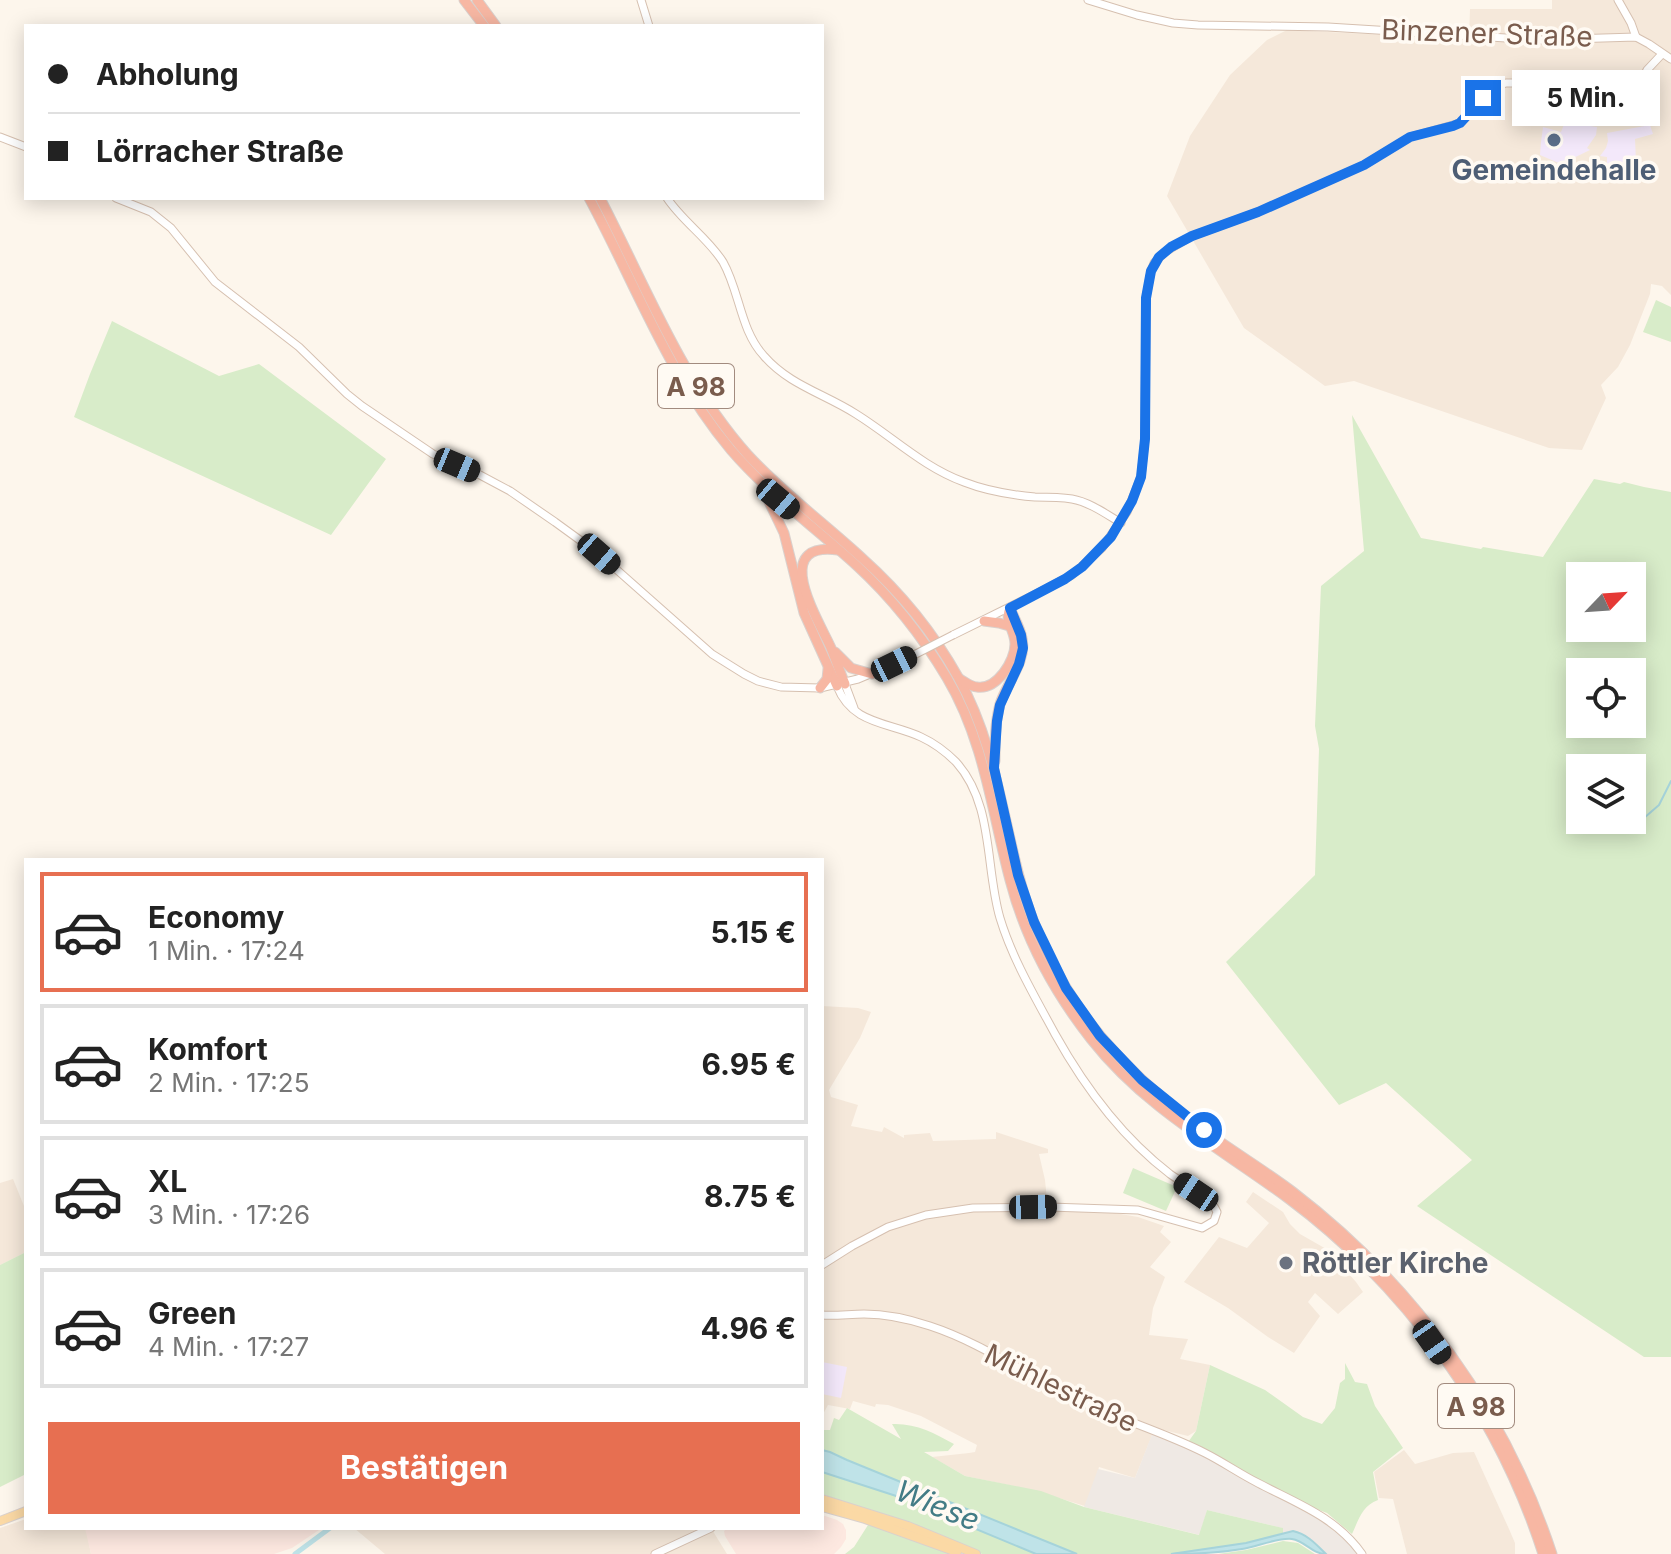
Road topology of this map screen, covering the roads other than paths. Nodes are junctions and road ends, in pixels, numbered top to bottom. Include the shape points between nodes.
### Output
1 (464, 0) edge
2 (477, 0) edge
3 (641, 0) edge
4 (1088, 0) edge
5 (1618, 0) edge
6 (482, 24) edge
7 (495, 24) edge
8 (648, 24) edge
9 (1636, 37) junction
10 (1662, 54) junction
11 (1671, 59) edge
12 (0, 137) edge
13 (24, 146) edge
14 (121, 200) edge
15 (590, 200) edge
16 (601, 200) edge
17 (669, 200) edge
18 (756, 477) junction
19 (1121, 523) junction
20 (838, 550) junction
21 (1010, 608) junction
22 (984, 621) junction
23 (1009, 626) junction
24 (830, 646) junction
25 (828, 666) junction
26 (872, 674) junction
27 (959, 678) junction
28 (841, 685) junction
29 (820, 688) junction
30 (994, 768) junction
31 (1128, 1073) junction
32 (1351, 1246) junction
33 (824, 1264) edge
34 (824, 1315) edge
35 (824, 1500) edge
36 (824, 1507) edge
37 (24, 1512) edge
38 (863, 1516) junction
39 (0, 1521) edge
40 (699, 1530) edge
41 (707, 1530) edge
42 (691, 1537) junction
43 (655, 1554) edge
44 (962, 1554) edge
45 (976, 1554) edge
46 (1362, 1554) edge
47 (1543, 1554) edge
48 (1552, 1554) edge

1 - 6 highway
2 - 7 highway
3 - 8 street
4 - 9 street, Binzener Straße via 1173,23 1217,26 1537,40
5 - 9 street
9 - 10 street
10 - 11 street
10 - 19 street via 1632,99 1610,101 1506,83 1493,89 1460,123 1410,137 1364,165 1165,252 1154,263 1146,298 1141,477
12 - 13 street
14 - 29 street via 151,212 171,228 215,282 299,347 355,400 433,454 510,491 555,522 720,660 772,685
15 - 18 highway, A 98 via 687,390
16 - 27 highway, A 98 via 672,345 720,421 778,485 892,587
17 - 19 street via 722,260 761,353 792,380 963,482 1011,495 1071,499
18 - 20 highway, A 98
18 - 25 highway via 784,533 804,613
19 - 21 street via 1082,567
20 - 24 highway via 812,551 802,567 809,602
20 - 31 highway, A 98 via 904,615 948,679 982,760 1011,884 1033,944 1092,1040
21 - 22 street
21 - 23 highway
21 - 30 highway via 1023,648 1000,705
22 - 23 highway
22 - 26 street, bridge
23 - 27 highway via 1015,649 997,680 977,687
24 - 26 highway via 851,668
24 - 28 highway
25 - 28 highway
25 - 29 highway
26 - 28 street
27 - 30 highway, A 98
28 - 29 street
28 - 33 street via 841,697 855,711 922,737 965,774 982,814 1001,920 1055,1035 1122,1128 1161,1167 1207,1199 1216,1217 1207,1227 1197,1227 1116,1208 973,1208 888,1227
30 - 31 highway, A 98 via 1018,875 1044,946 1066,988
31 - 32 highway, A 98 via 1164,1112
32 - 47 highway, A 98 via 1432,1342 1476,1406 1512,1474
32 - 48 highway, A 98 via 1420,1314 1473,1388 1509,1451
34 - 46 street, Mühlestraße via 895,1316 944,1331 1073,1398 1204,1453 1314,1511
35 - 38 main road
36 - 38 main road
37 - 39 main road
38 - 44 main road
38 - 45 main road via 908,1526
40 - 42 street
41 - 42 street
42 - 43 street

